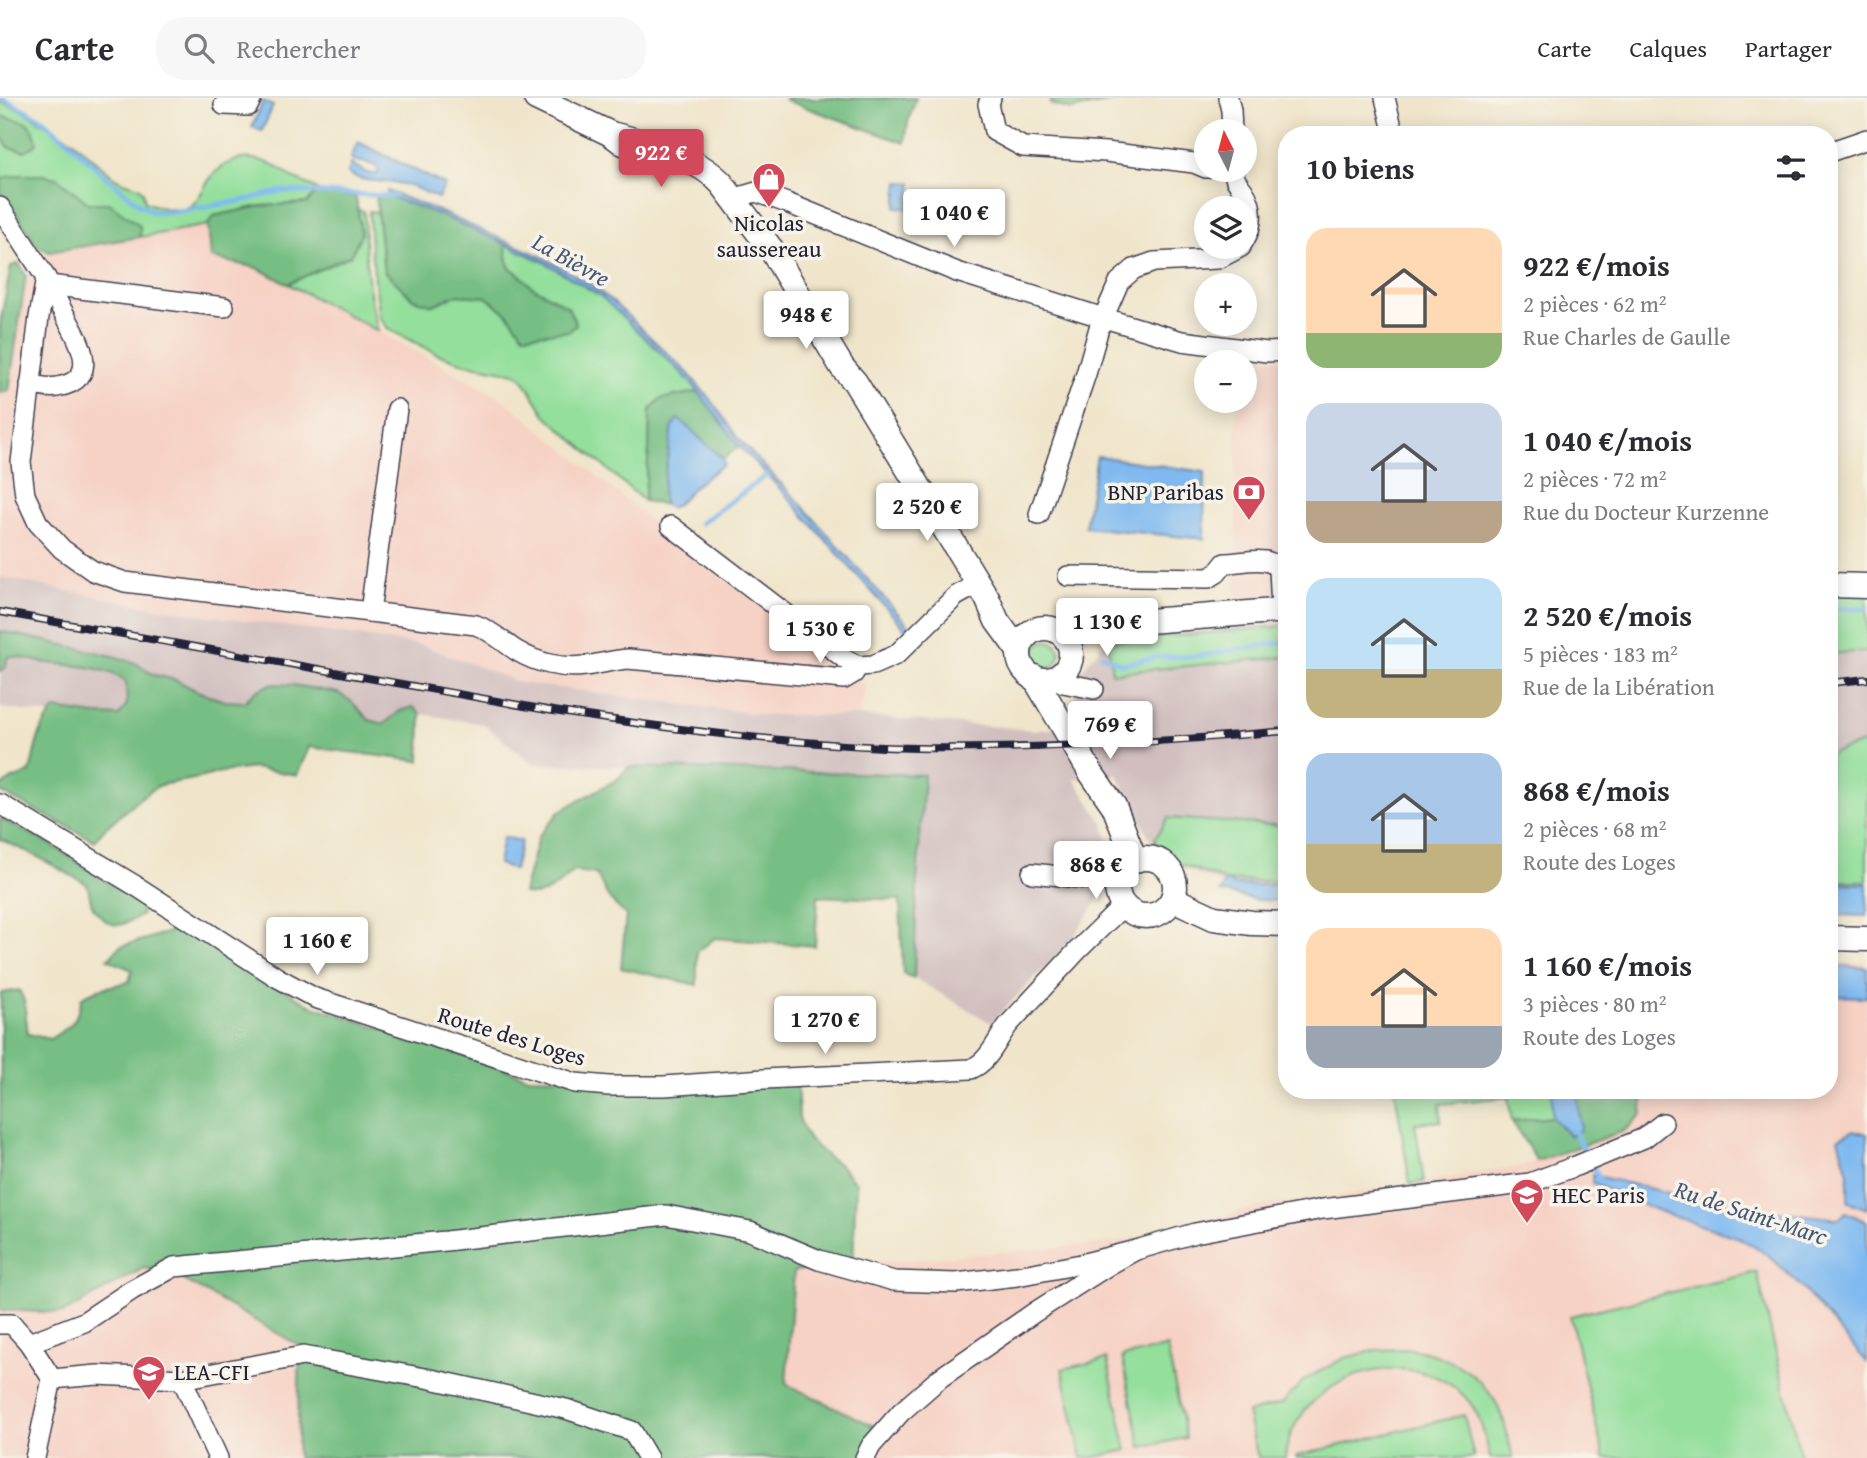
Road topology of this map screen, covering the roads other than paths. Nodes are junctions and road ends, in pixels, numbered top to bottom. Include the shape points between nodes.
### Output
1 (252, 98) edge
2 (536, 98) edge
3 (991, 98) edge
4 (1228, 98) edge
5 (1385, 98) edge
6 (225, 105) dead end
7 (1231, 119) edge
8 (1392, 126) edge
9 (1867, 139) edge
10 (1838, 149) edge
11 (1194, 163) edge
12 (732, 199) junction
13 (0, 207) edge
14 (1218, 259) edge
15 (47, 282) junction
16 (224, 307) dead end
17 (1104, 318) junction
18 (1278, 351) edge
19 (30, 385) junction
20 (397, 409) dead end
21 (1039, 514) dead end
22 (671, 526) dead end
23 (1278, 566) edge
24 (1068, 576) dead end
25 (1838, 585) edge
26 (1867, 586) edge
27 (982, 591) junction
28 (1278, 604) edge
29 (370, 612) junction
30 (1118, 624) junction
31 (1047, 631) junction
32 (1019, 651) junction
33 (858, 666) junction
34 (1066, 671) junction
35 (1034, 677) junction
36 (1094, 689) dead end
37 (1070, 737) junction
38 (0, 804) edge
39 (1135, 860) junction
40 (1032, 873) dead end
41 (1117, 882) junction
42 (1173, 899) junction
43 (1124, 906) junction
44 (1278, 924) edge
45 (1838, 938) edge
46 (1867, 939) edge
47 (1663, 1124) dead end
48 (1136, 1250) junction
49 (0, 1324) edge
50 (29, 1343) junction
51 (52, 1379) junction
52 (182, 1380) junction
53 (35, 1458) edge
54 (218, 1458) edge
55 (648, 1458) edge
56 (864, 1458) edge

1 - 6 street via 248,106
2 - 12 main road via 611,134 671,152 716,177
3 - 11 street via 988,104 994,131 1023,147
4 - 7 street
5 - 8 street
9 - 10 street
12 - 17 street via 755,192 957,272
12 - 27 main road via 771,249
13 - 15 street
14 - 17 street via 1154,261 1133,269 1119,282
15 - 16 street
15 - 19 street
15 - 19 street via 78,337 83,364 72,383 55,388
17 - 18 street via 1182,341
17 - 21 street
19 - 29 street via 21,462 25,495 38,523 62,549 93,571 125,582
20 - 29 street
22 - 33 street
23 - 24 street via 1268,561 1224,564 1209,578
25 - 26 main road
27 - 31 main road
27 - 32 main road
27 - 33 street via 956,596 897,655
28 - 30 main road via 1268,602 1233,614
29 - 33 street via 476,625 518,651 567,667 628,659 844,679
30 - 31 main road
30 - 34 main road via 1088,643
31 - 32 main road via 1026,636
31 - 34 main road via 1068,642 1071,650
32 - 35 main road via 1021,665
34 - 35 main road via 1049,680
34 - 36 street
34 - 37 main road
35 - 37 main road
37 - 39 main road via 1114,806
38 - 43 street, Route des Loges via 315,998 575,1083 664,1086 971,1069 986,1059 1009,1024
39 - 41 main road via 1123,869
39 - 42 main road via 1150,858 1164,864 1174,876
40 - 41 street
41 - 43 main road
42 - 43 main road via 1162,912 1146,917
42 - 44 main road via 1214,918
45 - 46 main road
47 - 48 street via 1644,1138 1530,1183 1323,1209 1195,1233
48 - 50 street via 1017,1276 956,1283 894,1281 819,1260 750,1231 666,1215 174,1267 84,1322
48 - 56 street via 940,1378 901,1412
49 - 50 street via 12,1324
50 - 51 street
51 - 52 street via 97,1375
51 - 53 street
52 - 54 street
52 - 55 street via 303,1356 566,1409 632,1431

